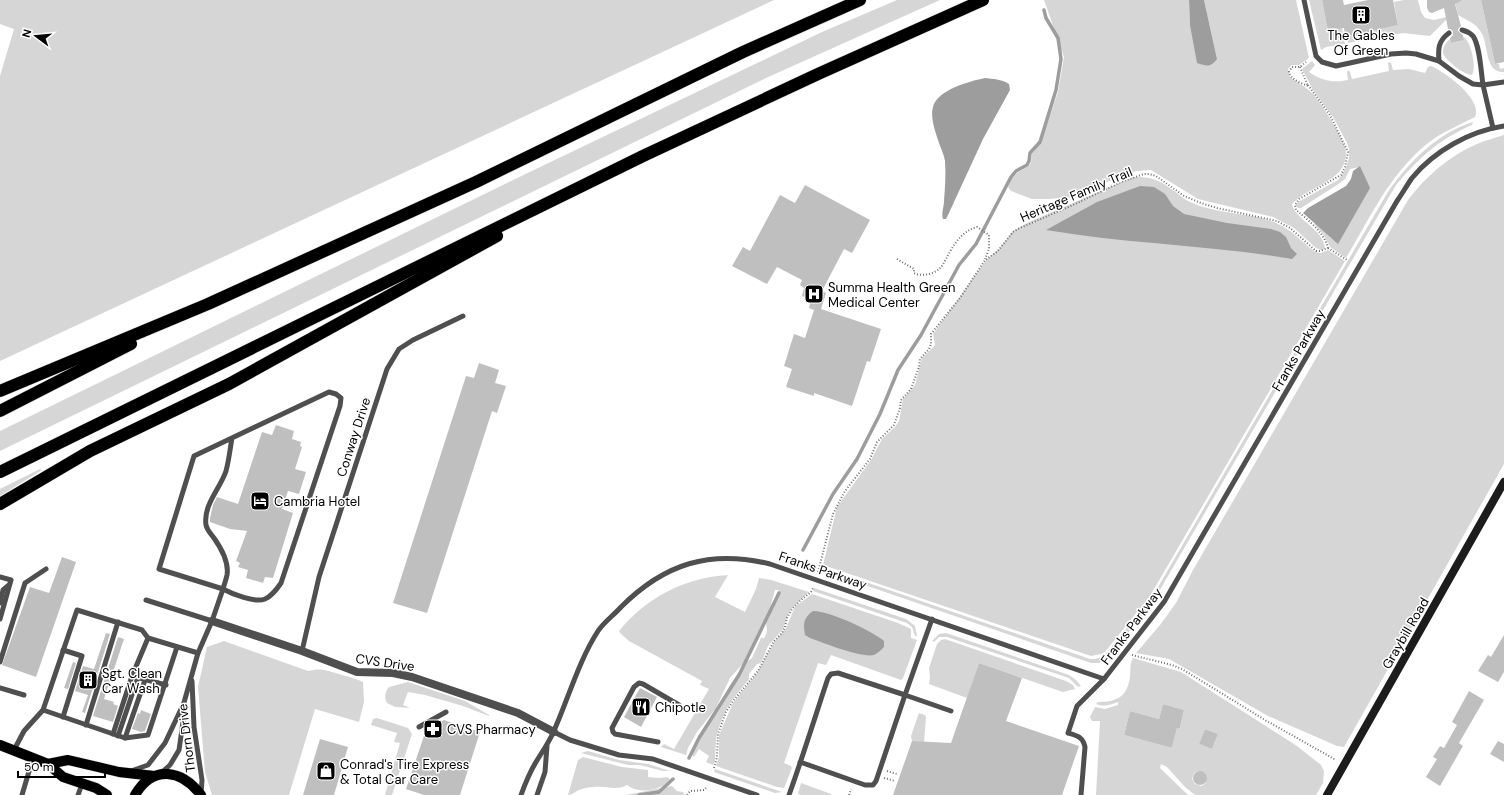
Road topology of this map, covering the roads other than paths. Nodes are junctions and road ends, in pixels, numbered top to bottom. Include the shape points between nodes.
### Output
1 (860, 0) edge
2 (983, 0) edge
3 (1304, 0) edge
4 (1462, 30) dead end
5 (1449, 33) dead end
6 (1439, 61) junction
7 (1504, 82) edge
8 (1483, 85) junction
9 (1504, 126) edge
10 (1493, 128) junction
11 (643, 156) junction
12 (208, 304) junction
13 (463, 316) dead end
14 (0, 391) edge
15 (0, 411) edge
16 (232, 438) junction
17 (0, 472) edge
18 (1504, 482) edge
19 (0, 504) edge
20 (46, 570) dead end
21 (0, 577) edge
22 (10, 584) junction
23 (222, 589) junction
24 (146, 600) dead end
25 (0, 603) edge
26 (0, 619) edge
27 (932, 619) junction
28 (212, 621) junction
29 (118, 622) junction
30 (148, 638) junction
31 (177, 647) junction
32 (63, 650) junction
33 (302, 651) junction
34 (198, 653) junction
35 (0, 662) edge
36 (132, 676) junction
37 (138, 678) junction
38 (192, 678) junction
39 (1104, 679) junction
40 (145, 680) junction
41 (166, 685) junction
42 (0, 688) edge
43 (24, 695) dead end
44 (905, 696) junction
45 (679, 705) dead end
46 (182, 706) junction
47 (43, 710) junction
48 (951, 711) dead end
49 (446, 712) dead end
50 (63, 717) junction
51 (86, 724) junction
52 (419, 727) dead end
53 (554, 732) junction
54 (116, 735) junction
55 (125, 738) junction
56 (658, 742) dead end
57 (0, 745) edge
58 (548, 745) junction
59 (14, 750) junction
60 (33, 757) junction
61 (800, 762) junction
62 (48, 764) junction
63 (126, 773) junction
64 (157, 775) junction
65 (82, 784) junction
66 (524, 786) junction
67 (22, 795) edge
68 (78, 795) edge
69 (107, 795) edge
70 (135, 795) edge
71 (201, 795) edge
72 (518, 795) edge
73 (521, 795) edge
74 (537, 795) edge
75 (757, 795) edge
76 (789, 795) edge
77 (1081, 795) edge
78 (1327, 795) edge

1 - 12 highway via 743,52 476,182
2 - 11 highway
3 - 6 lane via 1316,56 1328,65 1336,66 1406,53
4 - 8 lane via 1474,37
5 - 6 lane via 1444,36 1437,48
6 - 8 lane via 1473,84
7 - 8 lane
8 - 10 lane
9 - 10 lane, Franks Parkway
10 - 39 lane, Franks Parkway via 1446,149 1412,178 1164,602
11 - 17 highway
11 - 19 highway via 229,384 90,451
12 - 14 highway
12 - 15 highway
13 - 33 lane, Conway Drive via 399,349 387,369 319,576
16 - 23 lane, Thorn Drive via 226,471 214,492 206,525 226,561 227,574
16 - 23 lane via 194,456 159,569
16 - 23 lane via 329,392 341,398 281,583 276,591 265,599 250,599
18 - 78 street, Graybill Road
20 - 35 lane via 25,582
21 - 22 lane via 10,580
22 - 25 lane via 3,590
22 - 26 lane
23 - 28 lane, Thorn Drive
24 - 28 lane
27 - 39 lane, Franks Parkway
27 - 44 lane
27 - 53 lane, Franks Parkway via 762,562 727,557 694,562 676,568 637,592 599,630
28 - 33 street, CVS Drive
28 - 34 lane, Thorn Drive
29 - 30 lane via 142,630
29 - 32 lane via 77,610
29 - 51 lane
30 - 31 lane
30 - 36 lane
31 - 34 lane
31 - 41 lane
32 - 47 lane
32 - 50 lane via 82,656
33 - 53 street, CVS Drive via 357,672 393,673 412,677 518,713
34 - 38 lane, Thorn Drive
36 - 37 lane
36 - 54 lane
37 - 40 lane
37 - 54 lane
38 - 46 lane, Thorn Drive
38 - 71 lane, Thorn Drive via 194,727 202,780
39 - 77 lane via 1077,706 1068,733 1080,736 1084,741
40 - 41 lane
40 - 55 lane
41 - 55 lane via 148,735
42 - 43 lane
44 - 48 lane
44 - 61 lane via 838,673 831,674
44 - 61 lane via 873,785 865,785
45 - 56 lane via 639,684 634,687 612,728 615,734
46 - 63 lane, Thorn Drive via 165,743 148,765
46 - 64 lane, Thorn Drive via 183,722 179,750 170,765
47 - 50 lane
47 - 59 lane via 24,731
49 - 52 lane
50 - 51 lane
51 - 54 lane
53 - 58 lane, Franks Parkway
53 - 75 lane via 570,740 619,754 653,759
54 - 55 lane
57 - 59 main road
58 - 66 lane, Franks Parkway via 535,763
58 - 74 lane, Franks Parkway via 545,772
59 - 60 main road
60 - 62 main road
60 - 67 lane
61 - 76 lane
62 - 63 main road via 68,760
62 - 65 main road via 63,777
63 - 64 main road
64 - 70 main road via 142,785
64 - 71 main road via 169,774 185,779
65 - 68 lane
65 - 69 main road
66 - 72 lane
66 - 73 lane, Franks Parkway

